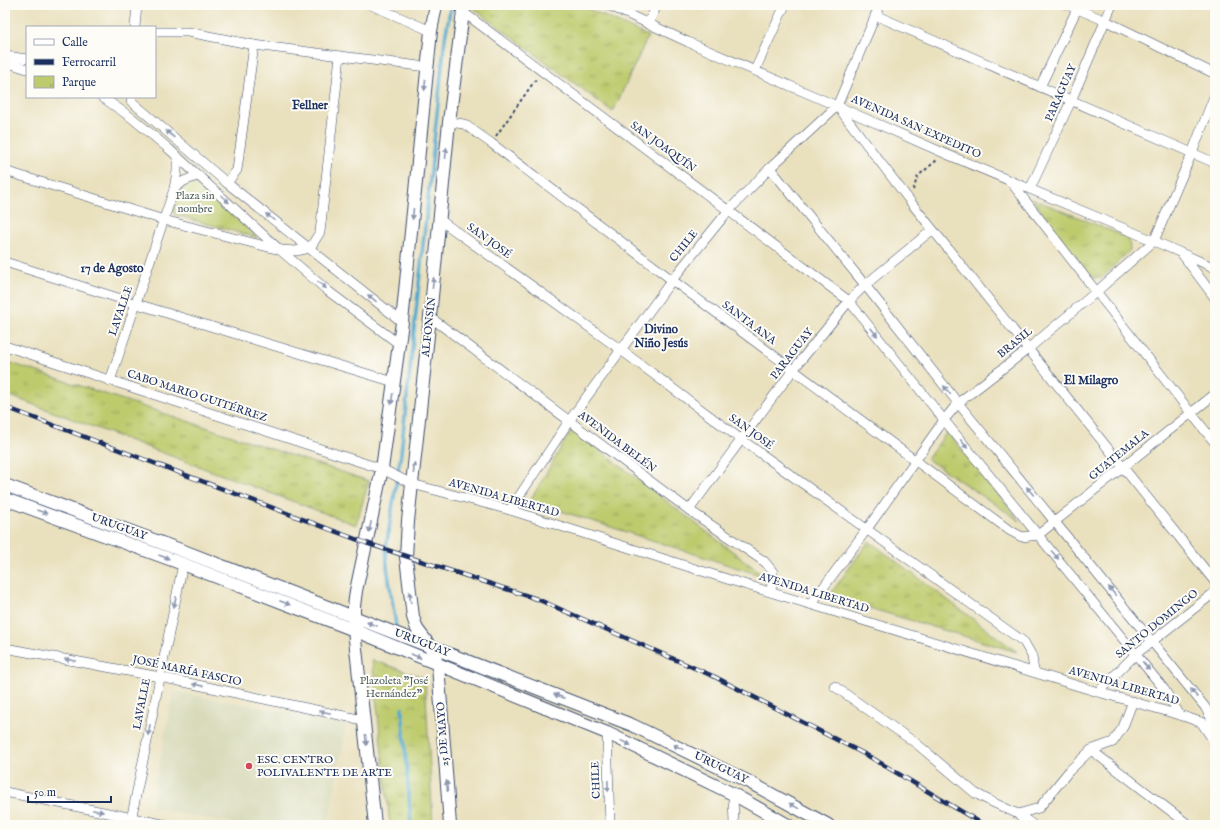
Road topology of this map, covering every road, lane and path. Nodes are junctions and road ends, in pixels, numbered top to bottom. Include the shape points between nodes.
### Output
1 (137, 5) edge
2 (371, 5) edge
3 (436, 5) edge
4 (608, 5) edge
5 (657, 5) edge
6 (785, 5) edge
7 (880, 5) edge
8 (1068, 5) edge
9 (1112, 5) edge
10 (464, 8) edge
11 (1077, 9) junction
12 (876, 15) junction
13 (1106, 21) junction
14 (648, 24) junction
15 (135, 26) edge
16 (431, 31) junction
17 (156, 32) edge
18 (254, 45) junction
19 (5, 56) edge
20 (340, 56) junction
21 (26, 59) edge
22 (5, 62) edge
23 (427, 66) junction
24 (26, 69) edge
25 (755, 70) junction
26 (541, 72) junction
27 (1215, 74) edge
28 (1040, 87) junction
29 (1215, 94) edge
30 (103, 98) edge
31 (131, 99) edge
32 (1071, 101) junction
33 (837, 106) junction
34 (132, 118) junction
35 (449, 122) junction
36 (491, 143) junction
37 (1192, 153) junction
38 (946, 154) junction
39 (177, 156) junction
40 (1215, 163) edge
41 (770, 168) junction
42 (5, 171) edge
43 (199, 175) junction
44 (1009, 180) junction
45 (228, 183) junction
46 (174, 189) junction
47 (1030, 189) junction
48 (913, 205) junction
49 (729, 210) junction
50 (164, 220) junction
51 (440, 220) junction
52 (932, 230) junction
53 (1154, 241) junction
54 (310, 248) junction
55 (280, 250) junction
56 (1182, 253) junction
57 (5, 262) edge
58 (1215, 268) edge
59 (672, 280) junction
60 (865, 285) junction
61 (1096, 292) junction
62 (1215, 298) edge
63 (849, 301) junction
64 (137, 304) junction
65 (430, 318) junction
66 (402, 322) junction
67 (399, 344) junction
68 (5, 346) edge
69 (1028, 349) junction
70 (621, 350) junction
71 (793, 370) junction
72 (110, 381) junction
73 (394, 382) junction
74 (1215, 394) edge
75 (958, 403) junction
76 (1190, 414) junction
77 (944, 420) junction
78 (569, 421) junction
79 (742, 440) junction
80 (1215, 443) edge
81 (916, 461) junction
82 (1123, 467) junction
83 (387, 471) junction
84 (409, 483) junction
85 (5, 485) edge
86 (5, 499) edge
87 (510, 510) junction
88 (689, 510) junction
89 (1055, 522) junction
90 (867, 529) junction
91 (1038, 535) junction
92 (183, 564) junction
93 (1215, 582) edge
94 (771, 592) junction
95 (1215, 592) edge
96 (811, 604) junction
97 (354, 618) junction
98 (354, 630) junction
99 (1152, 641) junction
100 (429, 645) junction
101 (5, 648) edge
102 (1136, 654) junction
103 (438, 665) junction
104 (1034, 672) junction
105 (160, 677) junction
106 (834, 686) dead end
107 (1098, 692) junction
108 (1133, 701) junction
109 (1180, 715) junction
110 (363, 720) junction
111 (1201, 722) junction
112 (1215, 726) edge
113 (607, 734) junction
114 (1215, 743) edge
115 (1091, 750) junction
116 (5, 792) edge
117 (733, 794) junction
118 (1018, 814) junction
119 (130, 822) edge
120 (167, 825) edge
121 (375, 825) edge
122 (450, 825) edge
123 (610, 825) edge
124 (734, 825) edge
125 (788, 825) edge
126 (828, 825) edge
127 (1033, 825) edge
128 (1189, 825) edge

1 - 15 street
2 - 16 street
3 - 16 street
4 - 14 street, AVENIDA SAN EXPEDITO
5 - 14 street
6 - 25 street
7 - 12 street, CHILE
8 - 11 street
9 - 13 street, PARAGUAY
10 - 26 street, SAN JOAQUÍN
10 - 35 street, ALFONSÍN
11 - 13 street
11 - 28 street
12 - 28 street
12 - 33 street, CHILE
13 - 27 street
13 - 32 street, PARAGUAY
14 - 25 street, AVENIDA SAN EXPEDITO
16 - 23 street
17 - 18 street via 188,32
18 - 20 street
18 - 45 street via 237,170
19 - 21 street
20 - 23 street
20 - 54 street via 320,232
22 - 24 street
23 -> 66 street
25 - 33 street, AVENIDA SAN EXPEDITO
26 - 36 path
26 - 49 street, SAN JOAQUÍN
28 - 32 street
29 - 37 street, BRASIL
30 - 34 street
31 - 34 street
45 -> 31 street
32 - 37 street
32 - 47 street, PARAGUAY
33 - 38 street, AVENIDA SAN EXPEDITO
33 - 41 street, CHILE
33 - 48 street
34 - 39 street
35 - 36 street, SANTA ANA via 464,124
51 -> 35 street, ALFONSÍN
36 - 59 street, SANTA ANA
37 - 40 street
37 - 53 street, BRASIL
38 - 44 street, AVENIDA SAN EXPEDITO
38 - 48 path via 918,176 913,188
39 - 43 street
39 - 46 street, LAVALLE
41 - 49 street, CHILE
41 - 60 street
42 - 50 street
43 - 46 street via 184,181
43 -> 55 street
44 - 47 street, AVENIDA SAN EXPEDITO
44 - 61 street
54 -> 45 street
46 - 50 street, LAVALLE
47 - 53 street, AVENIDA SAN EXPEDITO
48 - 52 street
49 - 59 street, CHILE
49 - 63 street, SAN JOAQUÍN
50 - 55 street
50 - 64 street, LAVALLE
65 -> 51 street, ALFONSÍN
51 - 70 street, SAN JOSÉ
52 - 60 street, PARAGUAY
52 - 69 street
53 - 56 street, AVENIDA SAN EXPEDITO
53 - 61 street, BRASIL
54 - 55 street via 296,251
66 -> 54 street
55 -> 67 street via 328,291
56 - 58 street, AVENIDA SAN EXPEDITO
56 - 62 street
57 - 64 street
59 - 70 street, CHILE
59 - 71 street, SANTA ANA
60 - 63 street, PARAGUAY
75 -> 60 street
61 - 69 street, BRASIL
61 - 76 street
63 - 71 street, PARAGUAY
63 -> 77 street, SAN JOAQUÍN
64 - 72 street, LAVALLE
64 - 73 street
65 - 78 street, AVENIDA BELÉN
84 -> 65 street, ALFONSÍN
66 - 67 street
67 - 73 street
68 - 72 street, CABO MARIO GUITÉRREZ
69 - 75 street, BRASIL
69 - 82 street
70 - 78 street, CHILE
70 - 79 street, SAN JOSÉ
71 - 79 street, PARAGUAY
71 - 81 street, SANTA ANA
72 - 83 street, CABO MARIO GUITÉRREZ
73 -> 83 street
74 - 76 street, GUATEMALA
75 - 77 street, BRASIL
89 -> 75 street
76 - 80 street
76 - 82 street, GUATEMALA
77 - 81 street, BRASIL
77 -> 91 street, SAN JOAQUÍN
78 - 87 street, CHILE
78 - 88 street, AVENIDA BELÉN
79 - 88 street, PARAGUAY
79 - 90 street, SAN JOSÉ
81 - 90 street, BRASIL
81 - 91 street, SANTA ANA via 1009,530 1022,537
82 - 89 street, GUATEMALA
82 - 93 street
83 - 84 street, CABO MARIO GUITÉRREZ
83 -> 97 street via 356,591
84 - 87 street, AVENIDA LIBERTAD
100 -> 84 street, ALFONSÍN via 417,629 413,617 407,575
85 - 97 street, URUGUAY
86 -> 92 street, URUGUAY
87 - 94 street, AVENIDA LIBERTAD
88 - 94 street, AVENIDA BELÉN via 765,562 773,572
89 - 91 street, GUATEMALA
99 -> 89 street
90 - 96 street, BRASIL
90 - 104 street, SAN JOSÉ via 1024,642 1032,656
91 -> 102 street, SAN JOAQUÍN
92 -> 98 street, URUGUAY
92 -> 105 street, LAVALLE
94 - 96 street, AVENIDA LIBERTAD
95 - 99 street, SANTO DOMINGO
96 - 104 street, AVENIDA LIBERTAD
97 - 98 street
100 -> 97 street, URUGUAY
98 -> 103 street, URUGUAY
98 - 110 street
99 - 102 street, SANTO DOMINGO
112 -> 99 street via 1205,707
100 - 103 street, 25 DE MAYO
126 -> 100 street, URUGUAY via 749,782 632,725
105 -> 101 street, JOSÉ MARÍA FASCIO
102 - 107 street, SANTO DOMINGO
102 -> 109 street, SAN JOAQUÍN via 1164,689
103 - 113 street, URUGUAY
122 -> 103 street, 25 DE MAYO
104 - 107 street, AVENIDA LIBERTAD
110 -> 105 street, JOSÉ MARÍA FASCIO
105 -> 119 street, LAVALLE
106 - 118 street via 917,744 975,793
107 - 108 street, AVENIDA LIBERTAD
108 - 109 street, AVENIDA LIBERTAD
108 - 115 street via 1123,727 1113,742
109 - 111 street, AVENIDA LIBERTAD
110 -> 121 street
111 - 112 street, AVENIDA LIBERTAD
111 - 114 street
113 -> 117 street, URUGUAY
113 -> 123 street, CHILE
115 - 118 street via 1069,771 1039,808
115 - 128 street
116 -> 119 street
117 - 124 street
117 - 125 street, URUGUAY
118 - 127 street
119 - 120 street

